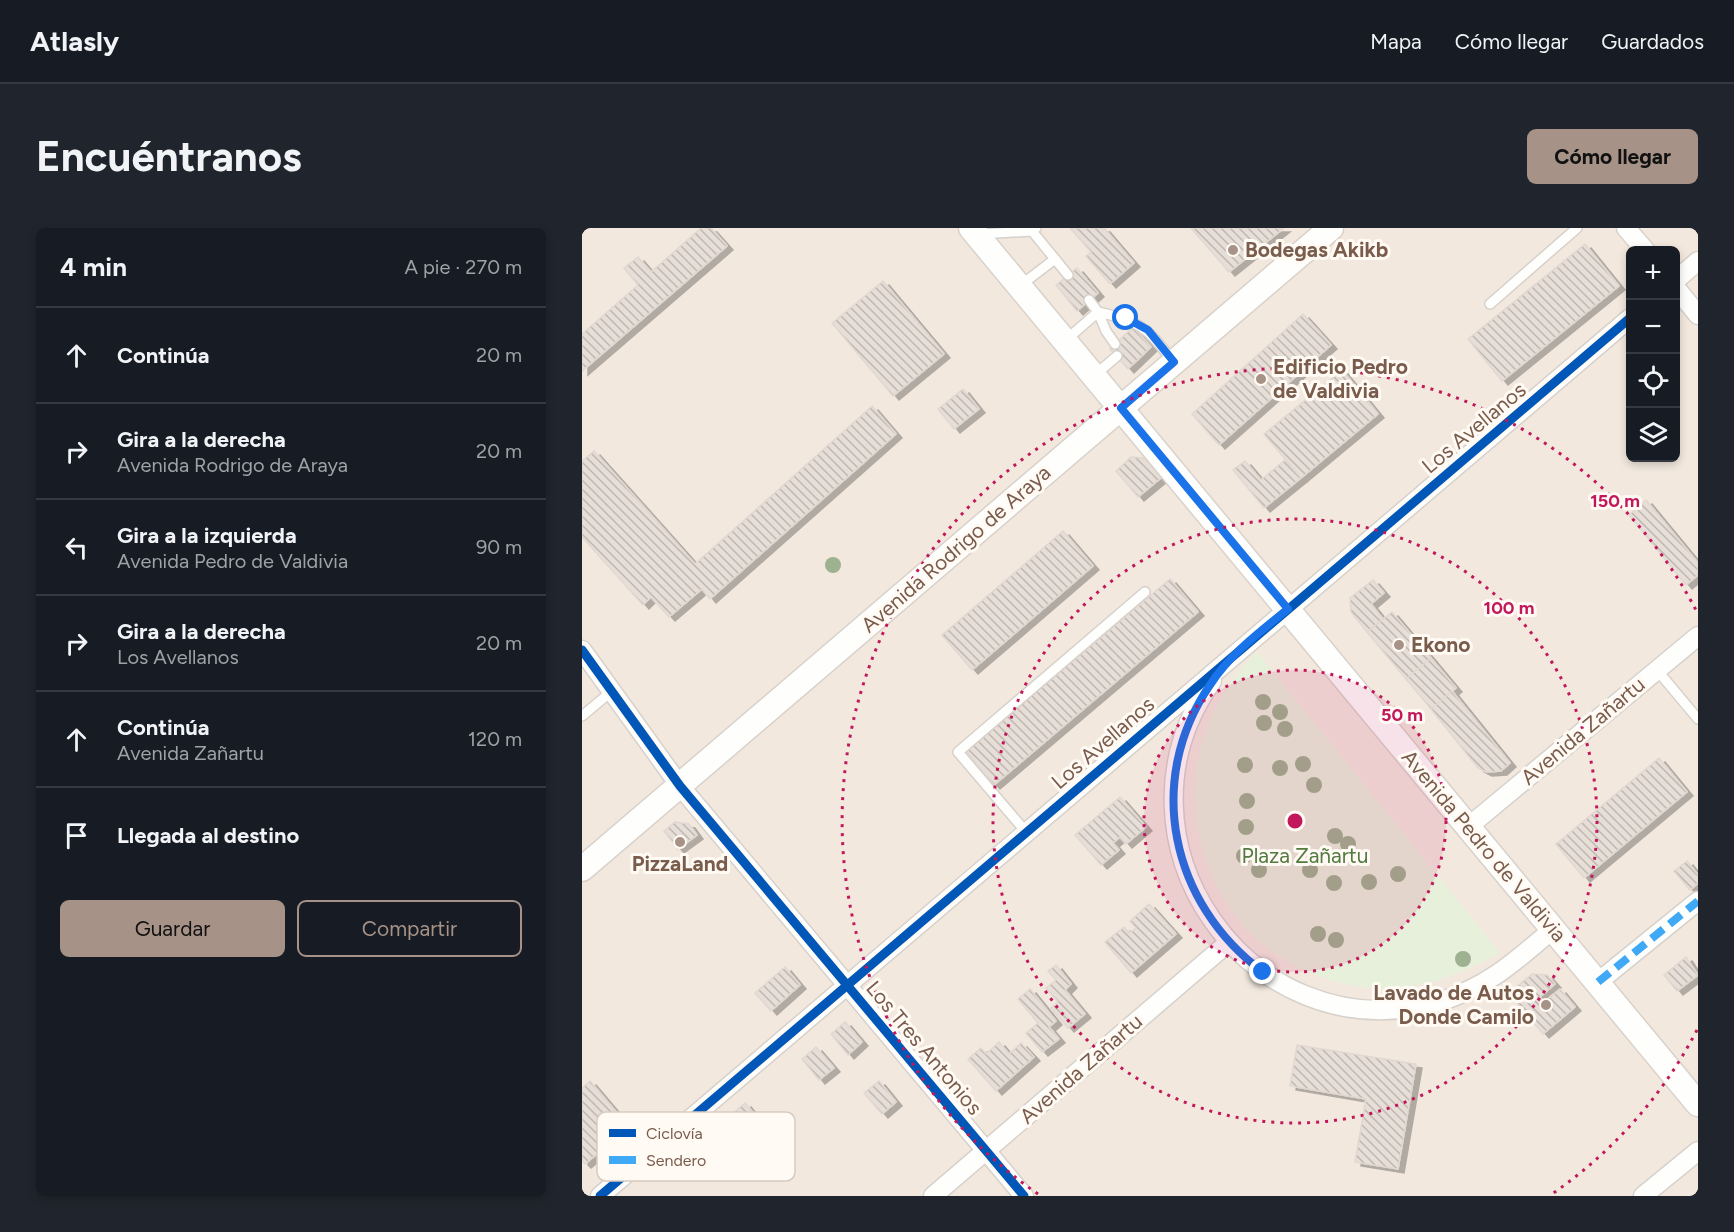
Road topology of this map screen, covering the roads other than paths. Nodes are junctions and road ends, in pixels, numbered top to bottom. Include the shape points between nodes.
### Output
1 (1331, 228) edge
2 (1577, 228) edge
3 (1626, 228) edge
4 (1034, 229) edge
5 (974, 231) edge
6 (1642, 246) edge
7 (1054, 259) junction
8 (1698, 261) edge
9 (1068, 275) dead end
10 (1680, 277) edge
11 (1020, 286) junction
12 (1680, 293) edge
13 (1089, 300) dead end
14 (1490, 304) dead end
15 (1098, 312) junction
16 (1698, 315) edge
17 (1626, 321) edge
18 (1066, 340) junction
19 (1114, 344) dead end
20 (1117, 356) dead end
21 (1174, 362) junction
22 (1095, 375) junction
23 (1121, 408) junction
24 (1144, 592) dead end
25 (1288, 609) junction
26 (1698, 636) edge
27 (582, 650) edge
28 (1237, 652) junction
29 (1657, 670) junction
30 (612, 691) junction
31 (582, 716) edge
32 (1698, 719) edge
33 (680, 786) junction
34 (1468, 827) junction
35 (1026, 832) junction
36 (582, 869) edge
37 (1698, 901) edge
38 (1553, 929) junction
39 (1228, 942) junction
40 (1598, 982) junction
41 (847, 985) junction
42 (1698, 1104) edge
43 (698, 1112) edge
44 (986, 1151) junction
45 (1698, 1151) edge
46 (618, 1181) edge
47 (600, 1196) edge
48 (933, 1196) edge
49 (1024, 1196) edge
50 (1643, 1196) edge

1 - 21 main road, Avenida Rodrigo de Araya
2 - 14 lane
3 - 6 street
4 - 5 lane
4 - 7 lane
5 - 11 main road, Avenida Pedro de Valdivia
7 - 9 lane
7 - 11 lane
8 - 10 street
11 - 18 main road, Avenida Pedro de Valdivia
12 - 16 street
13 - 15 lane
15 - 18 lane
15 - 19 lane
15 - 21 lane via 1126,318
17 - 25 street, Los Avellanos
18 - 22 main road, Avenida Pedro de Valdivia
20 - 22 lane
21 - 23 main road, Avenida Rodrigo de Araya
22 - 23 main road, Avenida Pedro de Valdivia
23 - 25 main road, Avenida Pedro de Valdivia
23 - 33 main road, Avenida Rodrigo de Araya
24 - 35 lane via 958,752
25 - 28 street, Los Avellanos
25 - 34 main road, Avenida Pedro de Valdivia
26 - 29 street, Avenida Zañartu
27 - 30 street, Los Tres Antonios
28 - 35 street, Los Avellanos
28 - 39 street via 1217,674 1194,711 1180,752 1174,796 1177,839 1184,867 1202,907
29 - 32 lane
29 - 34 street, Avenida Zañartu
30 - 31 lane
30 - 33 street, Los Tres Antonios
33 - 36 main road, Avenida Rodrigo de Araya
33 - 41 street, Los Tres Antonios
34 - 38 main road, Avenida Pedro de Valdivia
35 - 41 street, Los Avellanos
37 - 40 street
38 - 39 street via 1504,971 1471,990 1434,1003 1395,1009 1346,1006 1302,994 1263,972
38 - 40 main road, Avenida Pedro de Valdivia
39 - 44 street, Avenida Zañartu
40 - 42 main road, Avenida Pedro de Valdivia
41 - 43 street, Los Avellanos
41 - 44 street, Los Tres Antonios
44 - 48 street, Avenida Zañartu
44 - 49 street, Los Tres Antonios
45 - 50 street
46 - 47 street, Los Avellanos

